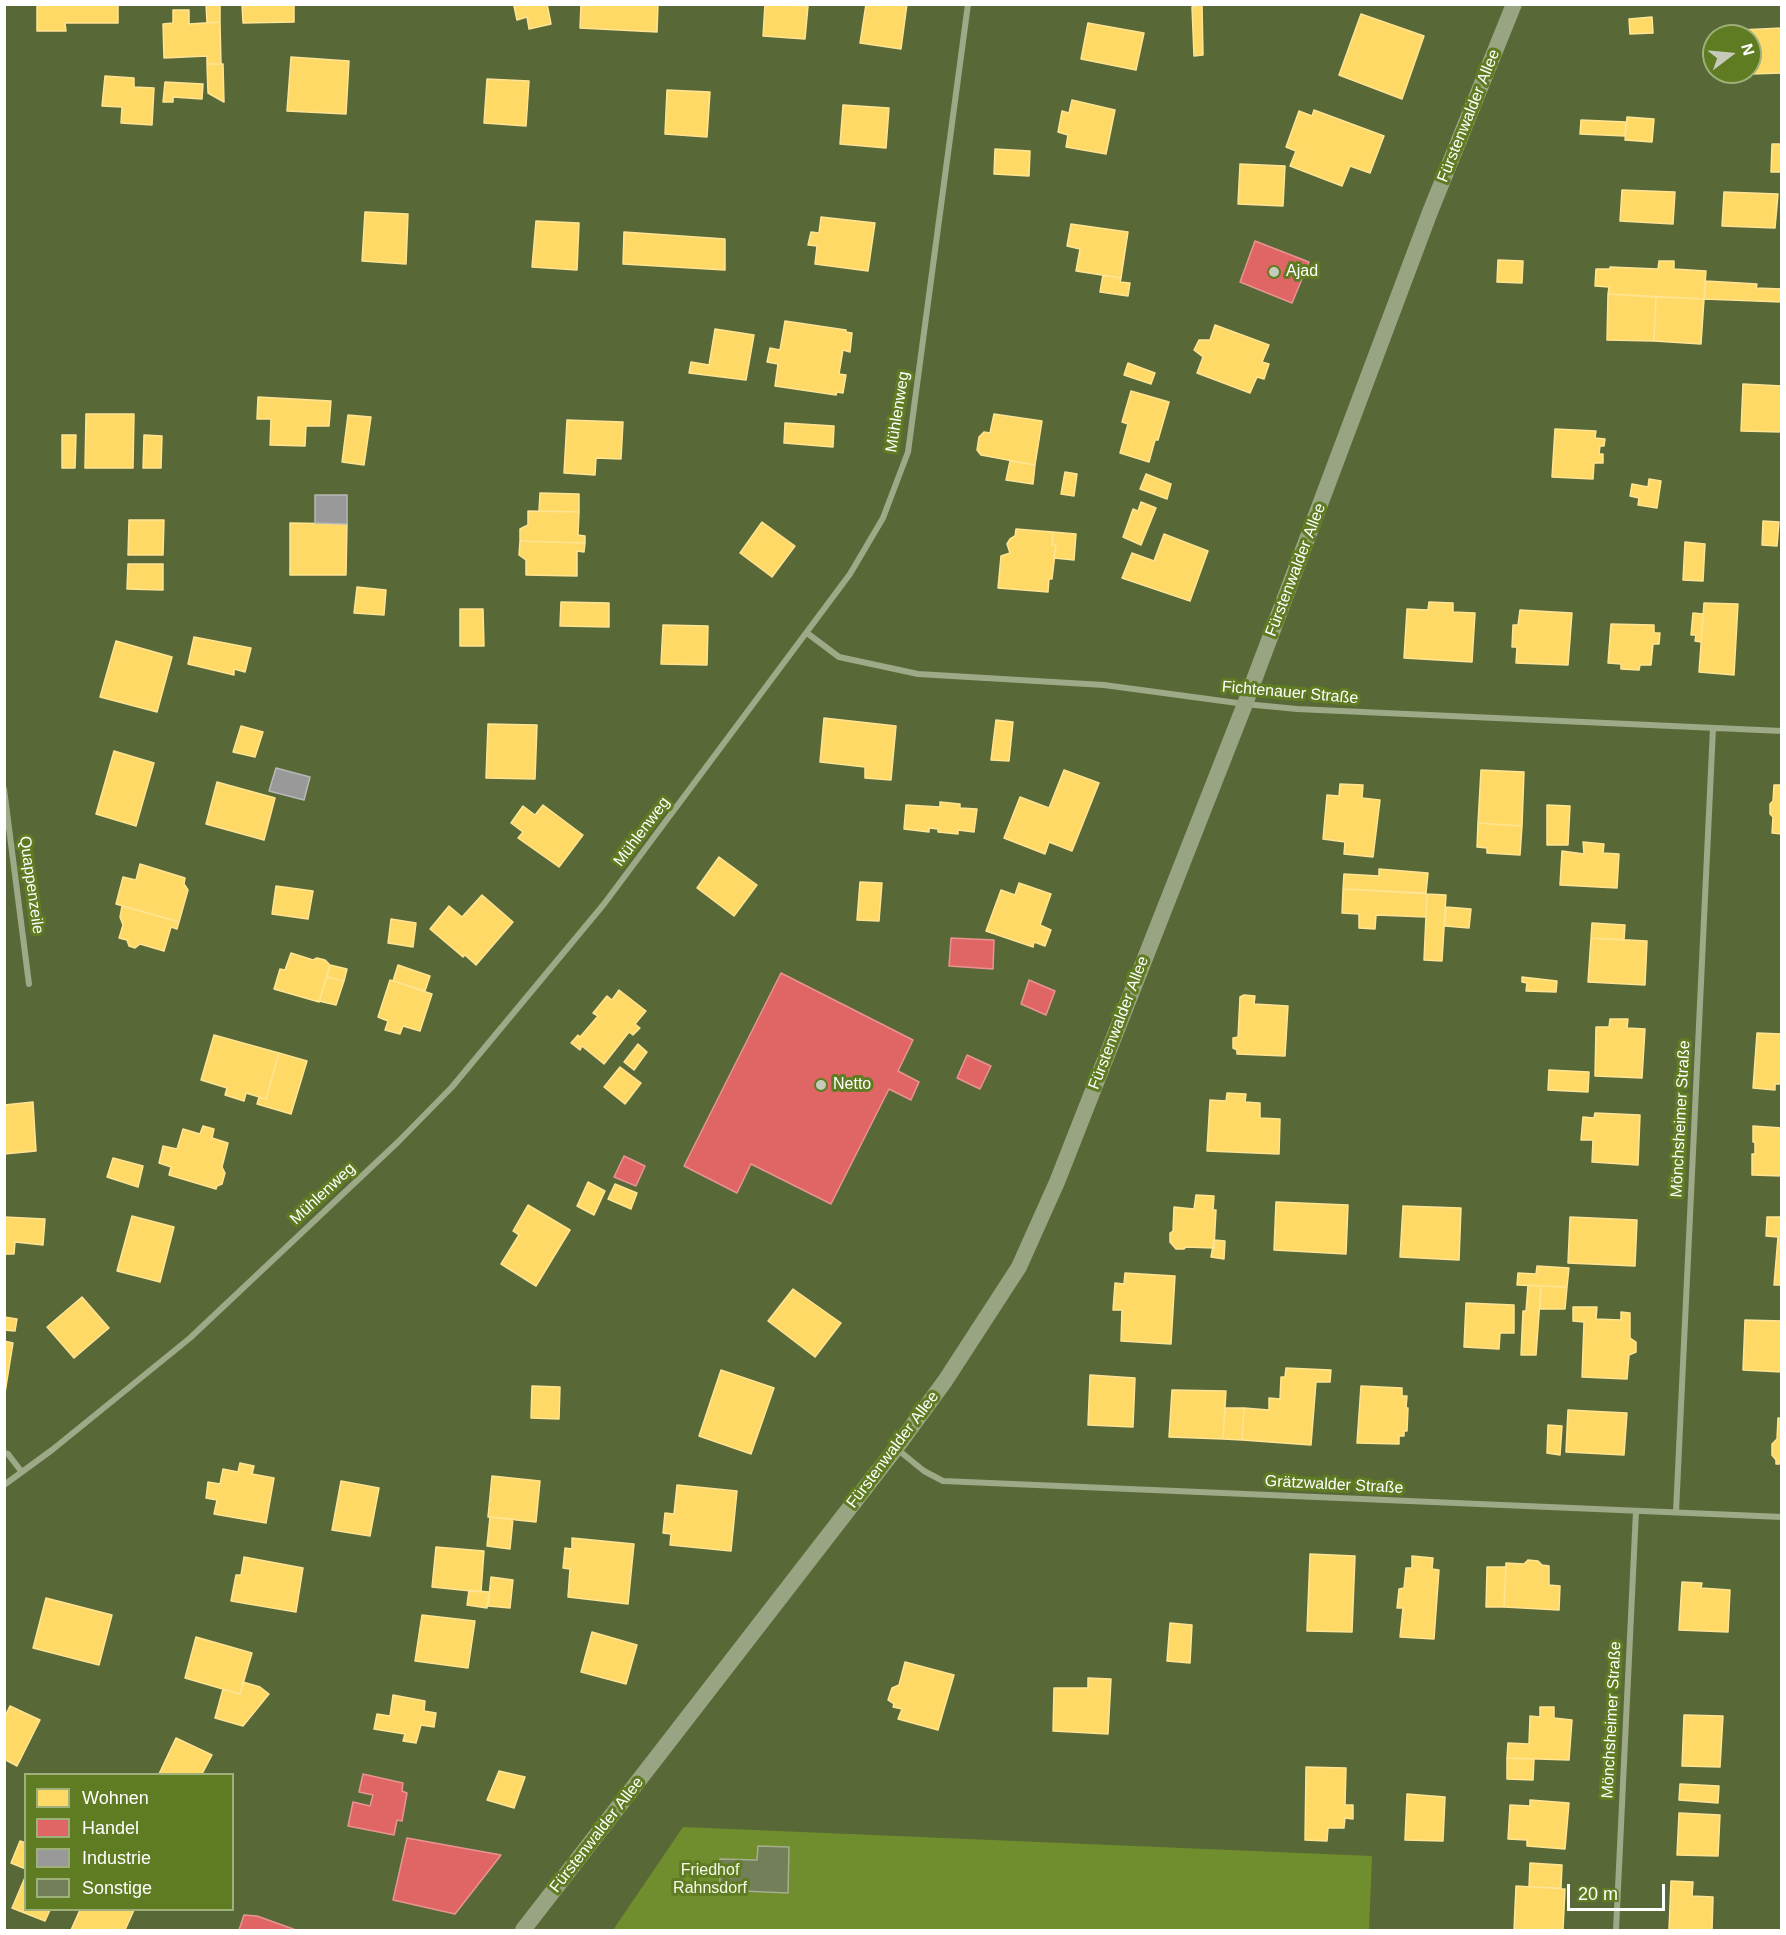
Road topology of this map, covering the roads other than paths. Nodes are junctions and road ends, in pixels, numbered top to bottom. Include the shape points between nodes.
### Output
1 (968, 4) edge
2 (1514, 4) edge
3 (807, 633) junction
4 (1245, 705) junction
5 (1713, 728) junction
6 (1782, 731) edge
7 (4, 789) edge
8 (29, 984) dead end
9 (896, 1448) junction
10 (4, 1454) edge
11 (21, 1471) junction
12 (4, 1485) edge
13 (1636, 1511) junction
14 (1676, 1512) junction
15 (1782, 1517) edge
16 (523, 1930) edge
17 (1616, 1930) edge

1 - 3 street, Mühlenweg via 908,452 883,518 850,574
2 - 4 main road, Fürstenwalder Allee via 1430,212
3 - 4 street, Fichtenauer Straße via 839,657 918,674 1104,685
3 - 11 street, Mühlenweg via 604,904 452,1087 190,1338
4 - 5 street, Fichtenauer Straße
4 - 9 main road, Fürstenwalder Allee via 1058,1182 1019,1267
5 - 6 street, Fichtenauer Straße
5 - 14 street, Mönchsheimer Straße
7 - 8 street, Quappenzeile
9 - 13 street, Grätzwalder Straße via 943,1481
9 - 16 main road, Fürstenwalder Allee
10 - 11 street
11 - 12 street, Mühlenweg
13 - 14 street, Grätzwalder Straße
13 - 17 street, Mönchsheimer Straße
14 - 15 street, Grätzwalder Straße

